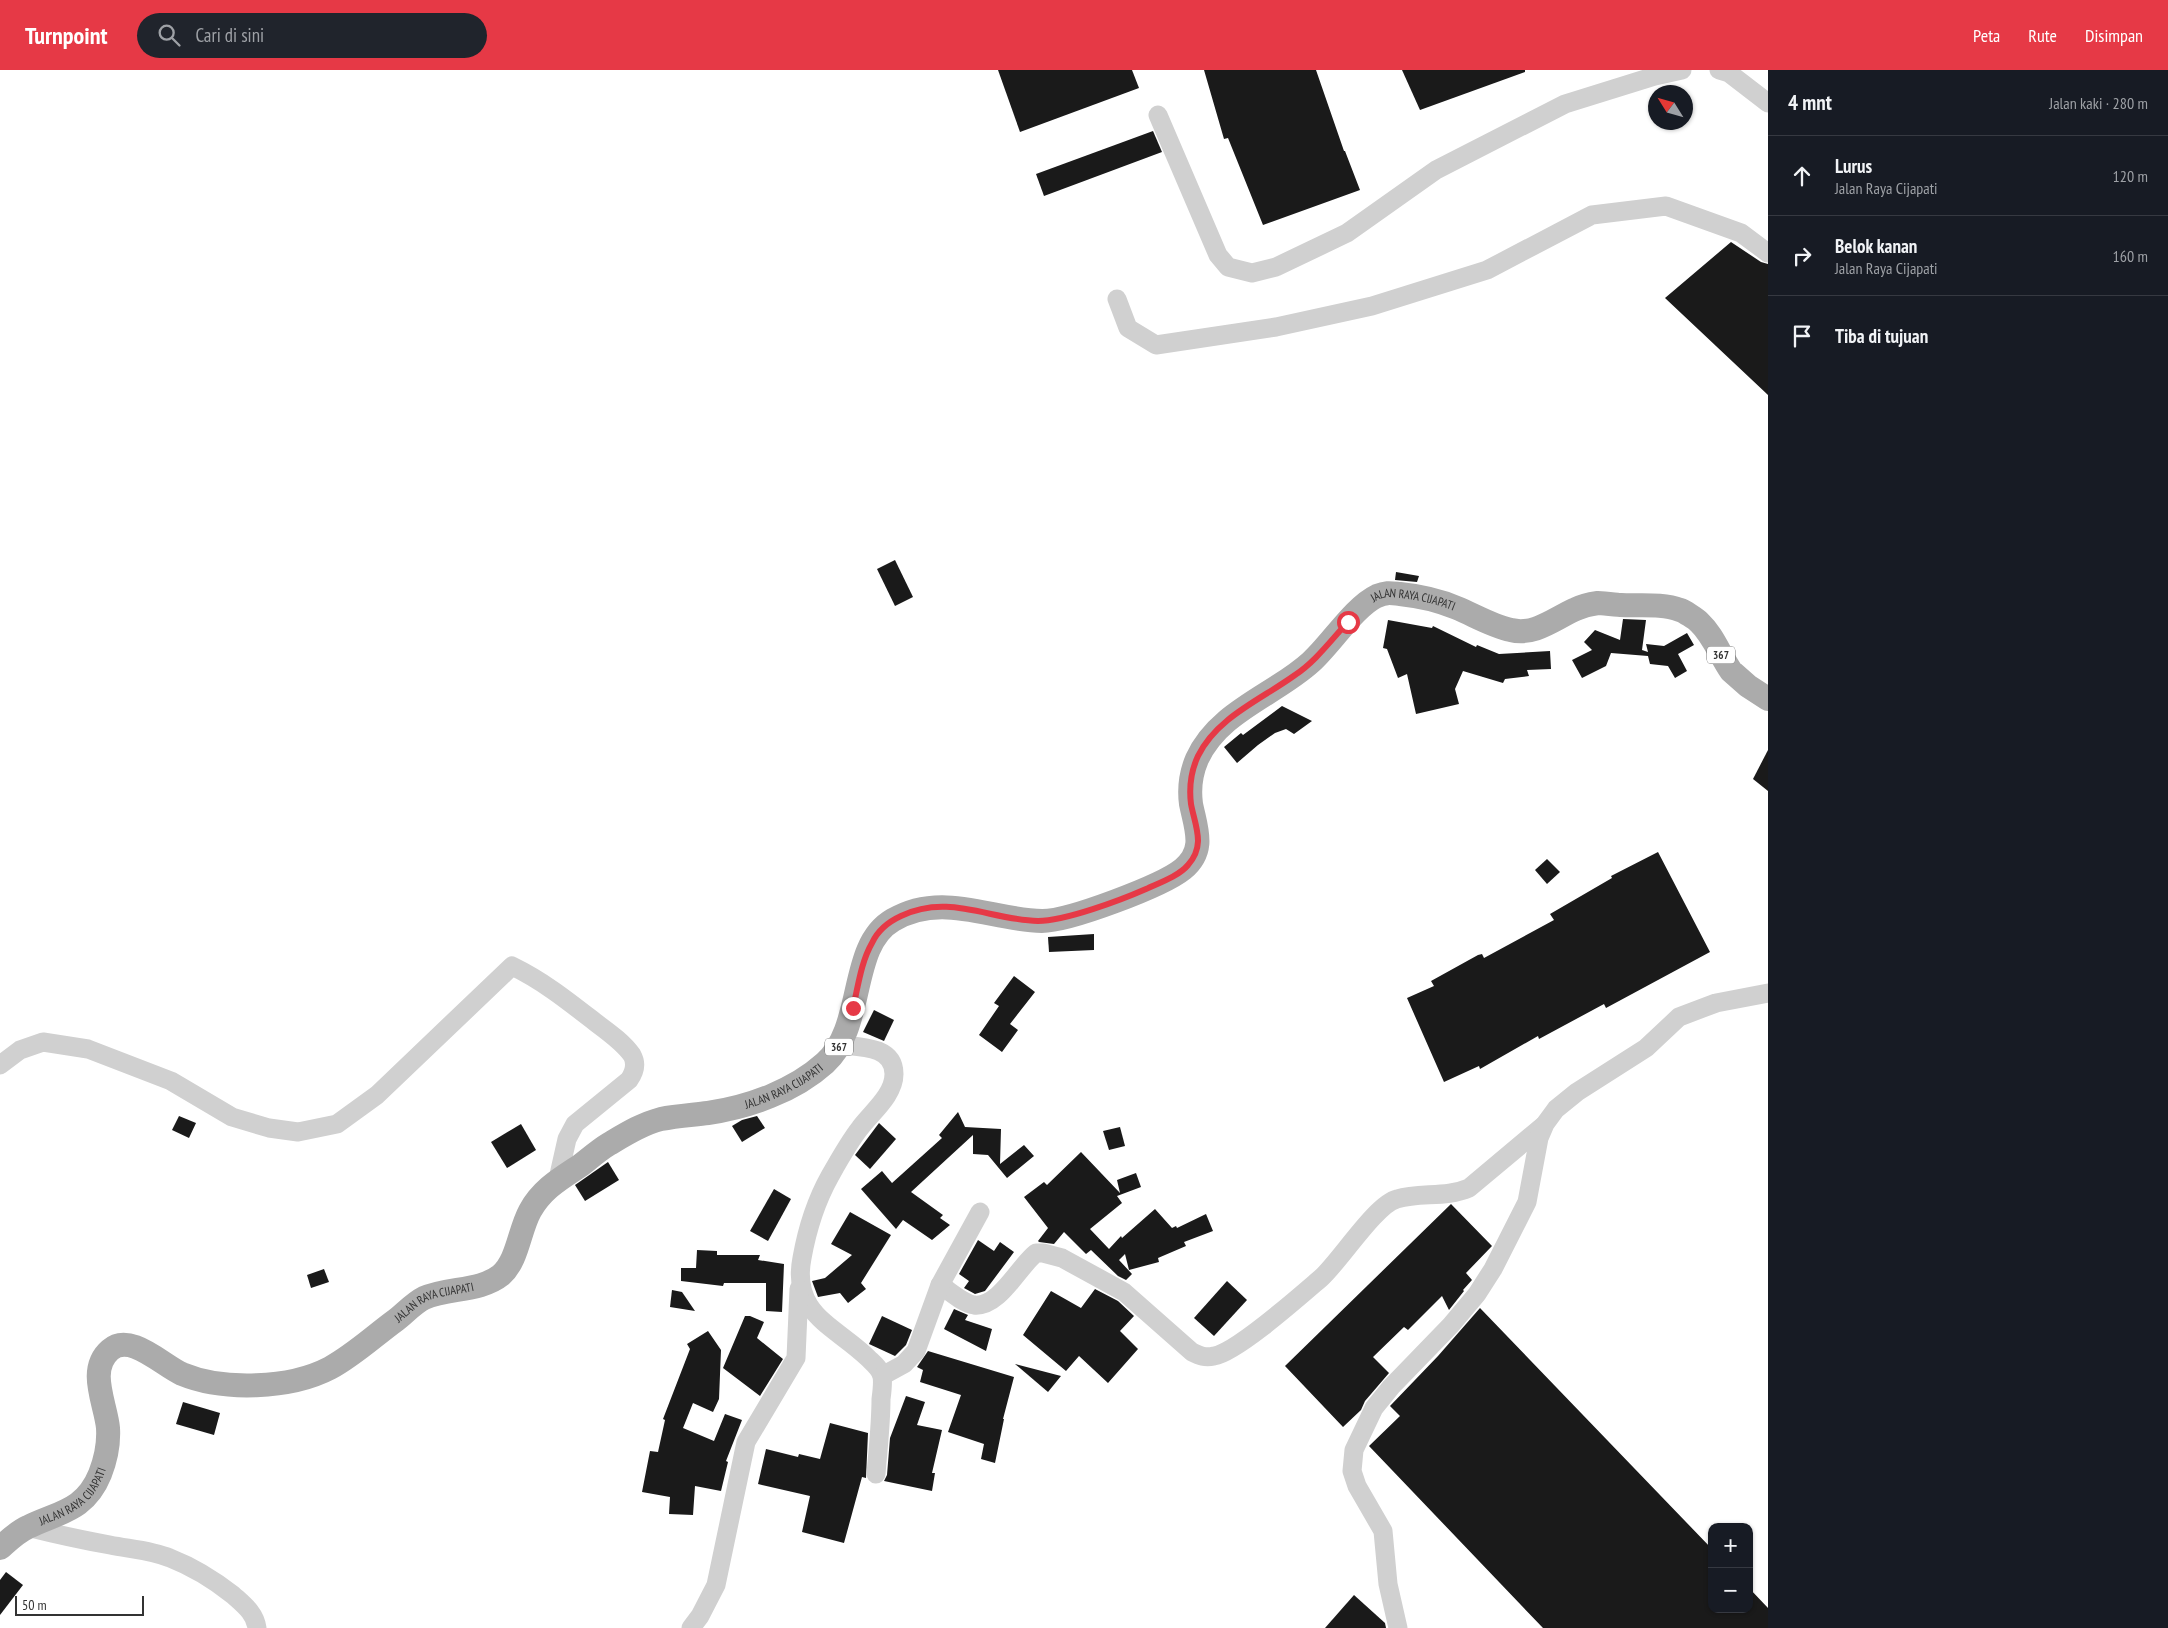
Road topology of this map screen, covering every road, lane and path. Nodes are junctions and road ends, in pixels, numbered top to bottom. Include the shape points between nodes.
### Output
1 (1682, 70) edge
2 (1720, 70) edge
3 (1768, 103) edge
4 (1158, 115) dead end
5 (1768, 254) edge
6 (1117, 299) dead end
7 (1768, 699) edge
8 (1768, 993) edge
9 (841, 1045) junction
10 (0, 1065) edge
11 (1546, 1124) junction
12 (558, 1179) junction
13 (980, 1212) dead end
14 (799, 1283) junction
15 (940, 1285) junction
16 (882, 1376) junction
17 (876, 1474) dead end
18 (27, 1527) junction
19 (0, 1548) edge
20 (258, 1628) edge
21 (691, 1628) edge
22 (1398, 1628) edge

1 - 4 street via 1565,104 1436,170 1347,233 1276,267 1252,272 1228,267 1218,255
2 - 3 street via 1729,73
5 - 6 street via 1742,233 1666,206 1592,215 1487,270 1372,306 1276,327 1156,345 1128,328
7 - 9 main road, JALAN RAYA CIJAPATI / 367 via 1738,678 1698,621 1677,608 1598,603 1571,611 1540,628 1523,631 1510,630 1424,597 1386,593 1372,598 1313,661 1232,717 1211,737 1192,772 1191,805 1199,832 1198,844 1188,865 1144,890 1055,920 1037,921 941,906 918,909 895,919 886,924 871,944 849,1027
8 - 11 street via 1716,1003 1679,1017 1646,1048 1577,1092 1556,1109
9 - 12 main road, JALAN RAYA CIJAPATI / 367 via 814,1072 778,1093 721,1111 665,1118 642,1125
9 - 14 street via 874,1048 889,1058 894,1073 882,1102 859,1128 829,1177 811,1220 801,1259
10 - 12 street via 20,1050 43,1042 88,1049 171,1081 232,1117 269,1128 298,1132 337,1124 377,1095 512,966 548,986 613,1036 632,1055 635,1064 629,1080 569,1132
11 - 15 street via 1469,1188 1456,1193 1399,1198 1384,1205 1321,1278 1236,1346 1216,1356 1204,1357 1192,1352 1124,1292 1053,1255 1036,1254 1029,1258 998,1295 980,1305 966,1302
11 - 22 street via 1535,1155 1527,1202 1493,1269 1451,1325 1374,1408 1354,1450 1352,1471 1383,1532 1388,1584
12 - 18 main road, JALAN RAYA CIJAPATI / 367 via 534,1204 505,1272 478,1285 422,1299 349,1356 319,1373 285,1382 232,1385 195,1379 169,1368 136,1347 113,1346 105,1354 98,1373 108,1436 99,1477 81,1503
13 - 15 street
14 - 16 street via 809,1307 821,1322 858,1349
14 - 21 street via 796,1358 746,1442 716,1585
15 - 16 street via 912,1357
16 - 17 street
18 - 19 main road, JALAN RAYA CIJAPATI / 367
18 - 20 street via 169,1557 224,1588 254,1615

